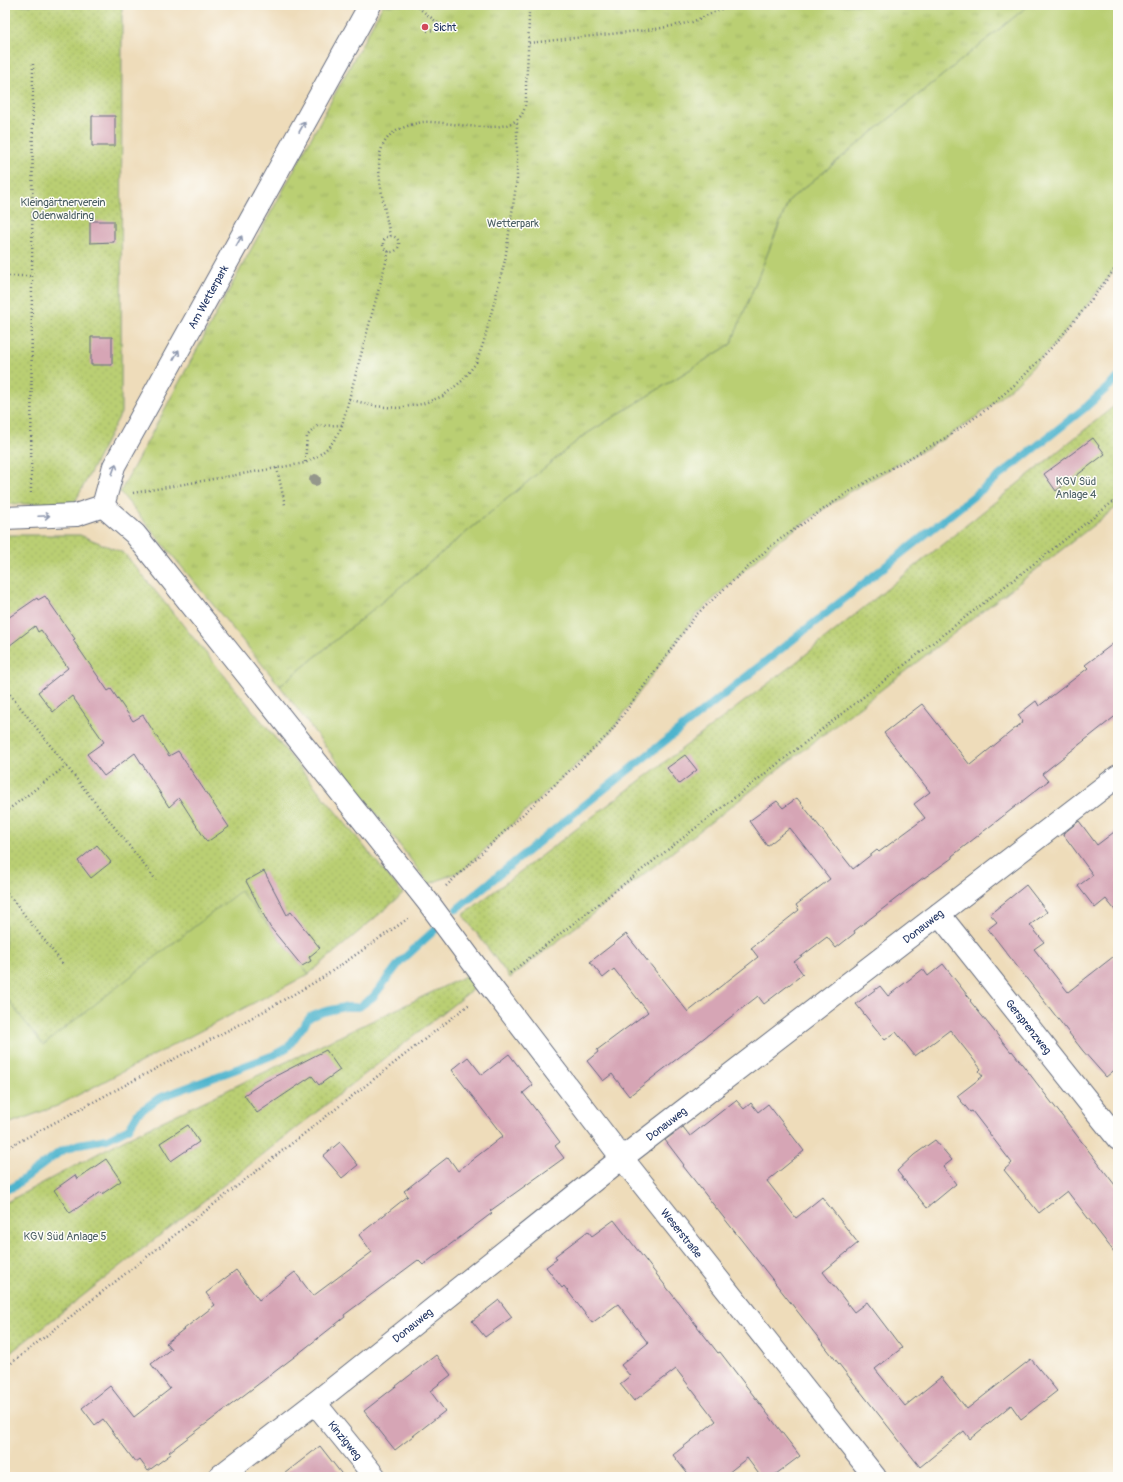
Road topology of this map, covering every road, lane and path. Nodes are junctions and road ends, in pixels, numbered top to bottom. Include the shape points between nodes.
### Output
1 (370, 5) edge
2 (415, 5) edge
3 (529, 5) edge
4 (730, 5) edge
5 (427, 31) dead end
6 (529, 43) junction
7 (33, 61) dead end
8 (517, 120) junction
9 (390, 236) junction
10 (389, 251) junction
11 (1118, 265) edge
12 (5, 276) edge
13 (32, 276) junction
14 (349, 399) junction
15 (342, 425) junction
16 (305, 463) junction
17 (277, 468) junction
18 (1118, 498) edge
19 (285, 505) dead end
20 (103, 506) junction
21 (31, 517) junction
22 (5, 518) edge
23 (5, 688) edge
24 (66, 766) junction
25 (1118, 776) edge
26 (5, 812) edge
27 (156, 880) dead end
28 (5, 890) edge
29 (428, 902) junction
30 (939, 914) junction
31 (63, 964) dead end
32 (491, 987) junction
33 (1118, 1139) edge
34 (5, 1149) edge
35 (622, 1158) junction
36 (5, 1368) edge
37 (315, 1403) junction
38 (219, 1477) edge
39 (375, 1477) edge
40 (875, 1477) edge

20 -> 1 street, Am Wetterpark via 114,466
2 - 5 path via 443,27
3 - 6 path
4 - 6 path via 692,22 656,29
6 - 8 path via 525,109
7 - 13 path
8 - 9 path via 499,127 424,122 394,132 386,139 380,155 379,171
8 - 14 path via 517,179 505,260 484,342 476,363 462,381 443,396 422,404 398,408 374,406
9 - 10 path via 385,238 383,243 384,248
9 - 10 path via 395,236 399,242 396,250
10 - 14 path
11 - 29 path via 1054,345 1019,381 983,412 947,437 847,493 772,545 696,615 609,734
12 - 13 path
13 - 21 path
14 - 15 path
15 - 16 path via 331,445 319,456
15 - 16 path via 317,426 307,436
16 - 17 path
17 - 19 path
17 - 20 path via 136,492
18 - 32 path
21 -> 20 street via 76,515
20 - 29 street, Weserstraße via 135,534
21 - 22 street
23 - 24 path
24 - 26 path
24 - 27 path
25 - 30 street, Donauweg
28 - 31 path
29 - 32 street, Weserstraße
29 - 34 path via 405,921 322,978
30 - 33 street, Gersprenzweg
30 - 35 street, Donauweg
32 - 35 street, Weserstraße
32 - 36 path
35 - 37 street, Donauweg
35 - 40 street, Weserstraße
37 - 38 street, Donauweg
37 - 39 street, Kinzigweg

